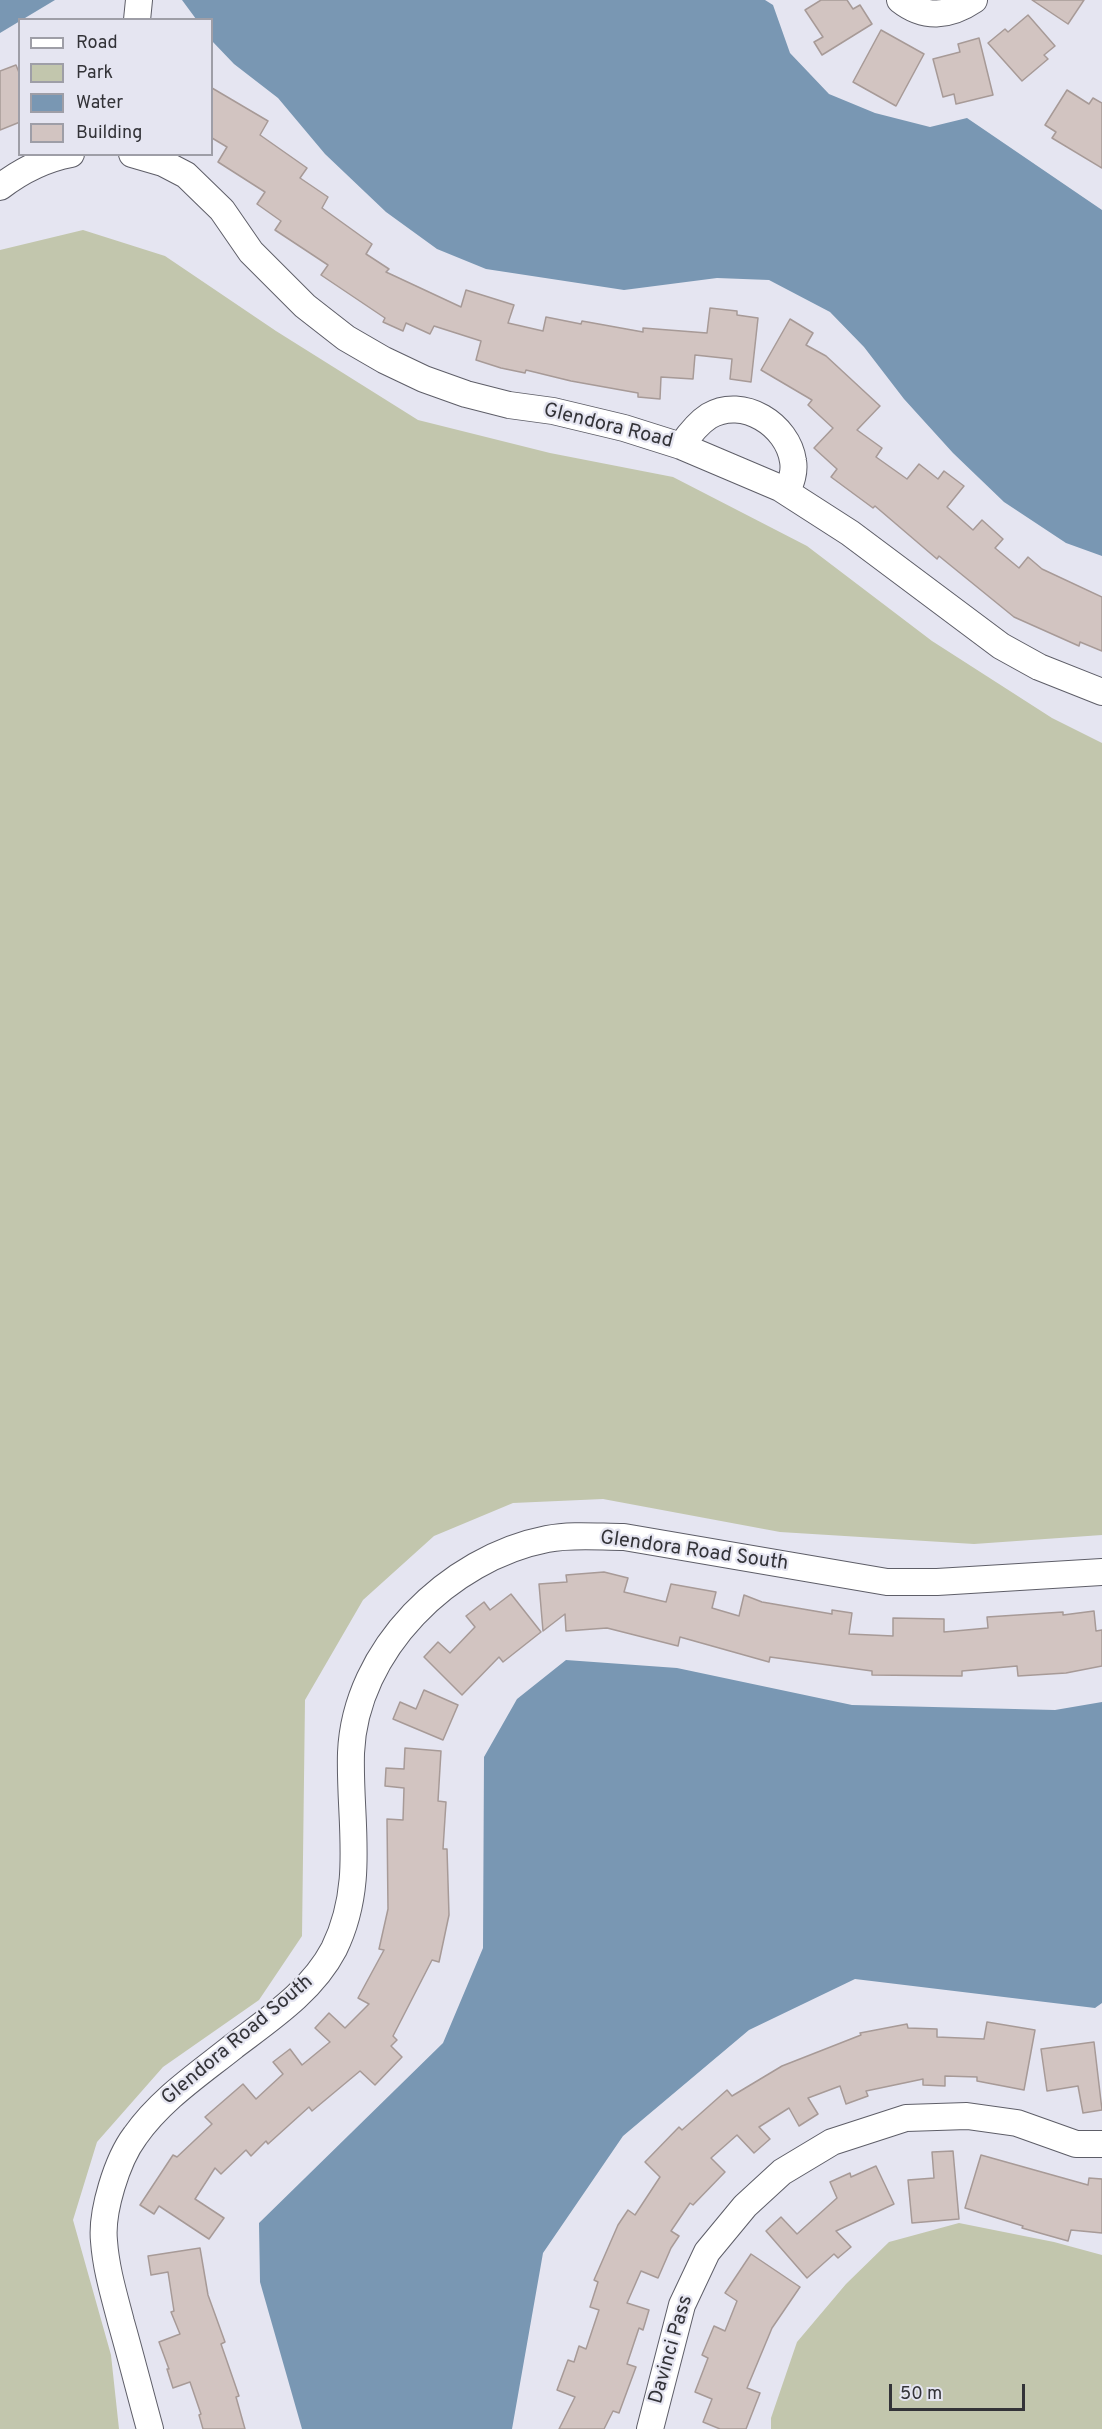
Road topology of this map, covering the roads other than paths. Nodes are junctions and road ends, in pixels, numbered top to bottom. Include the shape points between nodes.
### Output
1 (139, 0) edge
2 (900, 0) edge
3 (974, 0) edge
4 (137, 18) edge
5 (65, 156) edge
6 (138, 156) edge
7 (0, 187) edge
8 (681, 446) junction
9 (787, 492) junction
10 (1102, 692) edge
11 (1102, 1572) edge
12 (1102, 2144) edge
13 (150, 2429) edge
14 (650, 2429) edge

1 - 4 street
2 - 3 street via 930,14 953,11
5 - 7 street via 16,175
6 - 8 street, Glendora Road via 186,175 222,210 251,252 305,306 346,338 384,360 466,394 624,428
8 - 9 street, Glendora Road
8 - 9 street via 709,416 735,410 762,417 783,435 790,448 794,463
9 - 10 street, Glendora Road via 850,532 1001,646 1039,667
11 - 13 street, Glendora Road South via 887,1582 624,1538 590,1536 549,1538 518,1546 446,1584 391,1642 360,1705 351,1750 355,1869 348,1914 333,1949 316,1978 292,2001 157,2109 134,2137 117,2167 103,2238 109,2277
12 - 14 street, Davinci Pass via 1076,2144 1017,2123 967,2116 906,2118 832,2142 782,2172 745,2206 707,2252 682,2305

